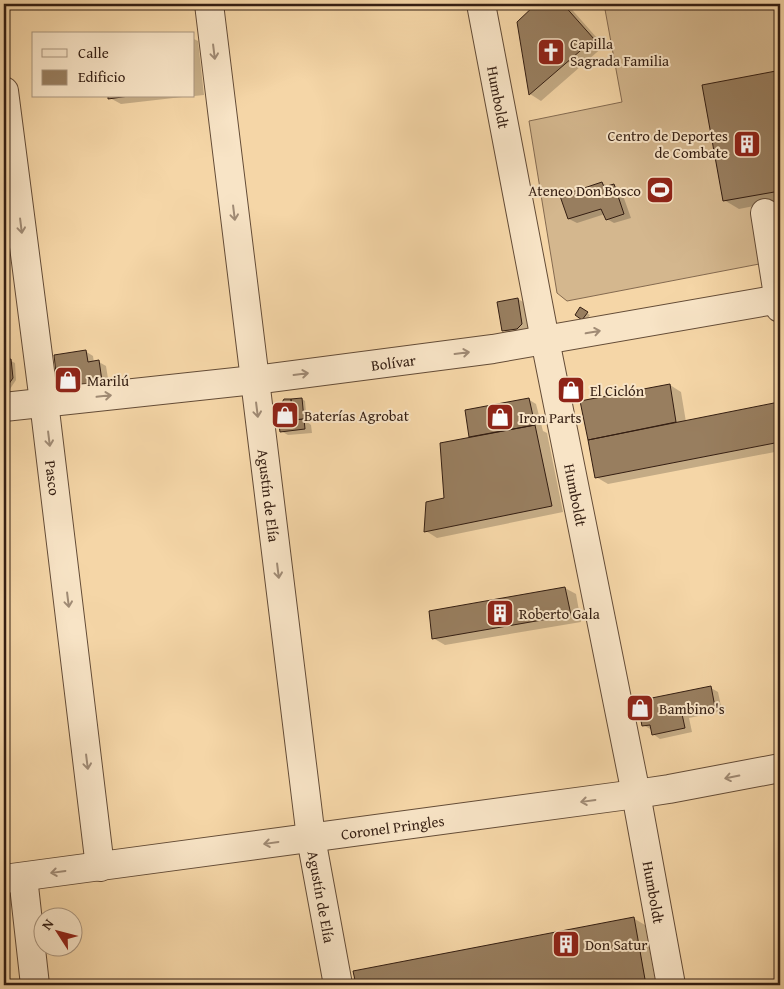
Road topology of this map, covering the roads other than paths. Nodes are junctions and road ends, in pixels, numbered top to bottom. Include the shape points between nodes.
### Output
1 (209, 4) edge
2 (482, 4) edge
3 (4, 91) edge
4 (766, 213) dead end
5 (780, 302) edge
6 (546, 340) junction
7 (254, 380) junction
8 (44, 402) junction
9 (4, 407) edge
10 (780, 768) edge
11 (636, 794) junction
12 (311, 838) junction
13 (100, 867) junction
14 (13, 878) edge
15 (35, 985) edge
16 (338, 985) edge
17 (671, 985) edge

1 -> 7 street, Agustín de Elía
2 - 6 street, Humboldt
3 -> 8 street, Pasco
4 - 5 street
6 -> 5 street, Bolívar
7 -> 6 street, Bolívar
6 - 11 street, Humboldt
8 -> 7 street, Bolívar
7 -> 12 street, Agustín de Elía
8 - 9 street, Bolívar
8 -> 13 street, Pasco
10 -> 11 street, Coronel Pringles
11 -> 12 street, Coronel Pringles
11 - 17 street, Humboldt
12 -> 13 street, Coronel Pringles
12 - 16 street, Agustín de Elía
13 -> 14 street, Coronel Pringles
14 - 15 street

